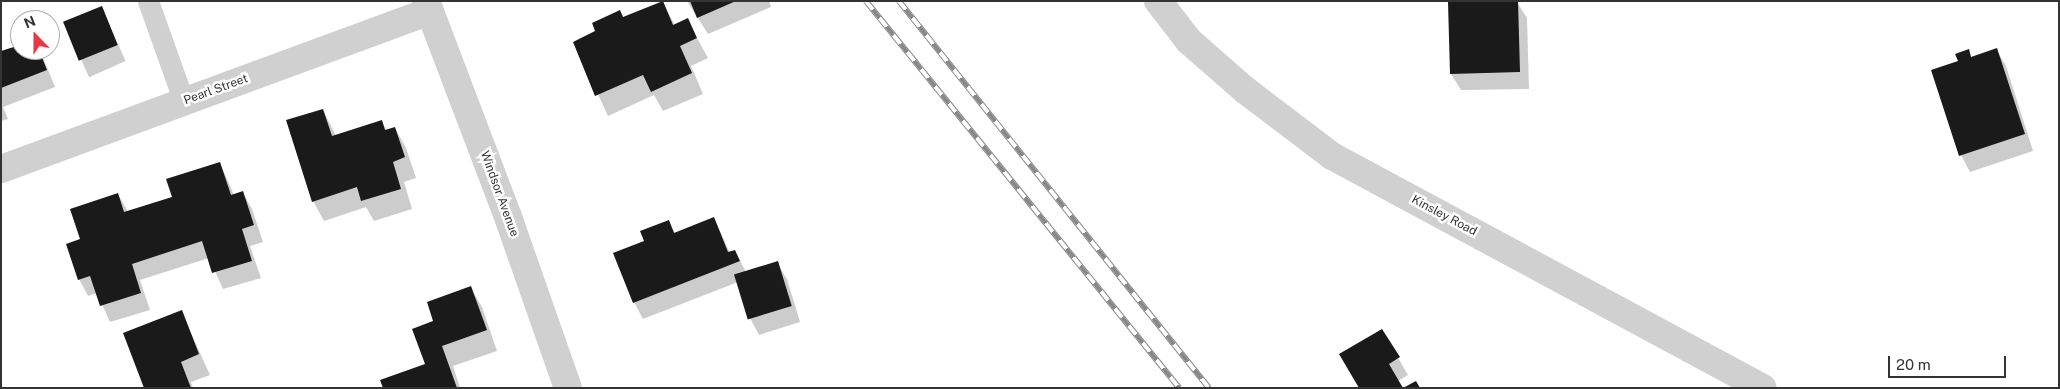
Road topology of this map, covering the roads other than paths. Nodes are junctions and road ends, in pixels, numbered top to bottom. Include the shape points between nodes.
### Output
1 (148, 1) edge
2 (1158, 1) edge
3 (428, 6) edge
4 (184, 102) junction
5 (1, 169) edge
6 (568, 388) edge
7 (1762, 388) edge

1 - 4 lane
2 - 7 street, Kinsley Road via 1189,41 1245,90 1332,156
3 - 4 street, Pearl Street
3 - 6 street, Windsor Avenue via 507,214
4 - 5 street, Pearl Street

